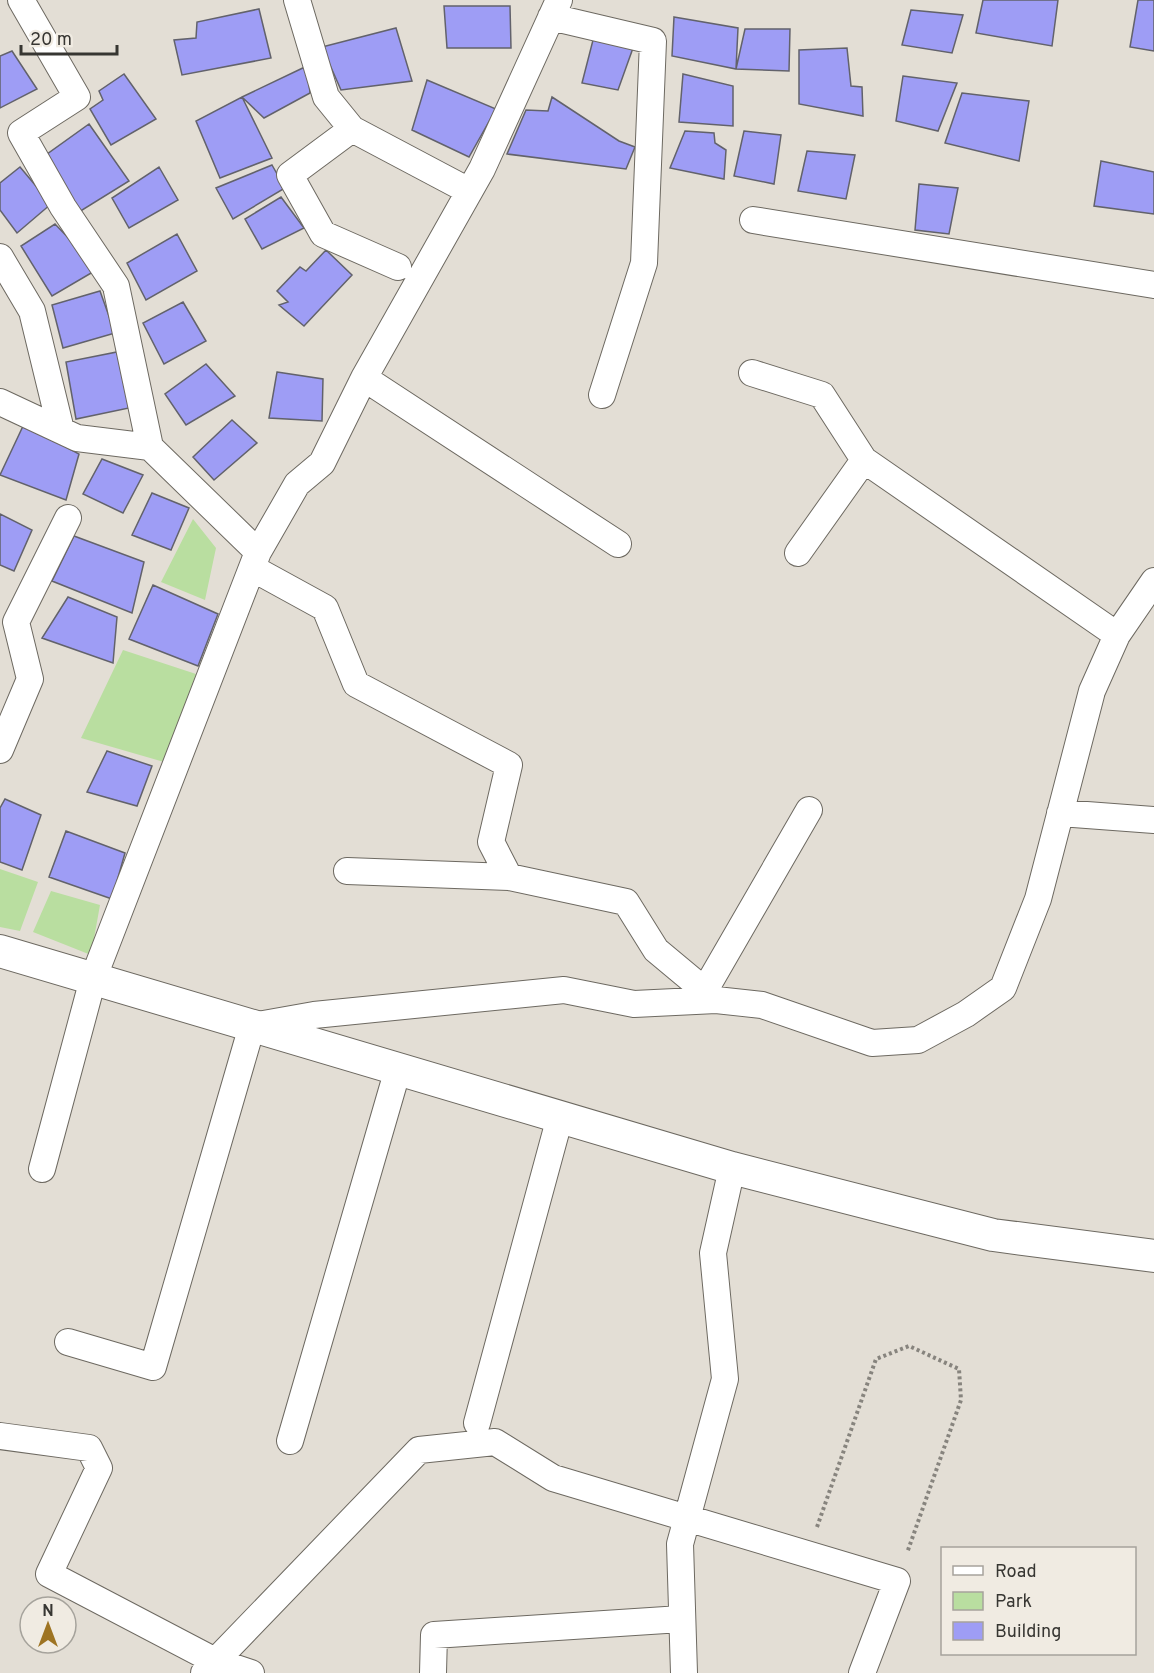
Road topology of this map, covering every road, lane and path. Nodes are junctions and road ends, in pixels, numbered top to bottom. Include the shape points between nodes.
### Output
1 (21, 0) edge
2 (297, 0) edge
3 (555, 9) edge
4 (352, 129) junction
5 (469, 191) junction
6 (753, 220) dead end
7 (0, 257) edge
8 (398, 267) dead end
9 (1154, 285) edge
10 (752, 373) dead end
11 (364, 378) junction
12 (602, 395) dead end
13 (0, 402) edge
14 (61, 430) junction
15 (150, 447) junction
16 (864, 460) junction
17 (68, 518) dead end
18 (618, 544) dead end
19 (798, 553) dead end
20 (255, 560) junction
21 (1154, 581) edge
22 (1117, 635) junction
23 (0, 750) edge
24 (809, 810) dead end
25 (1060, 813) junction
26 (1154, 820) edge
27 (347, 872) dead end
28 (509, 877) junction
29 (0, 951) edge
30 (93, 979) junction
31 (711, 995) junction
32 (252, 1026) junction
33 (398, 1069) junction
34 (560, 1117) junction
35 (732, 1168) junction
36 (42, 1169) dead end
37 (1154, 1256) edge
38 (68, 1342) dead end
39 (477, 1423) dead end
40 (0, 1437) edge
41 (290, 1441) dead end
42 (687, 1517) junction
43 (808, 1554) junction
44 (897, 1581) junction
45 (681, 1619) junction
46 (210, 1667) edge
47 (251, 1673) edge
48 (433, 1673) edge
49 (684, 1673) edge
50 (862, 1673) edge

1 - 15 street via 77,98 21,133 63,207 116,286
2 - 4 street via 326,97
3 - 5 street
3 - 12 street via 653,41 644,263
4 - 5 street
4 - 8 street via 290,175 323,234
5 - 11 street
6 - 9 street
7 - 14 street via 32,311
10 - 16 street via 822,395
11 - 18 street
11 - 20 street via 322,463 297,484
13 - 14 street
14 - 15 street via 77,438
15 - 20 street
16 - 19 street
16 - 22 street
17 - 23 street via 16,622 30,679
20 - 28 street via 325,608 356,684 509,765 491,842
20 - 30 street
21 - 22 street
22 - 25 street via 1092,690
24 - 31 street
25 - 26 street
25 - 31 street via 1038,899 1003,988 918,1040 872,1043 762,1005
27 - 28 street
28 - 31 street via 626,902 656,950
29 - 30 street
30 - 32 street
30 - 36 street
31 - 32 street via 634,1004 564,990 314,1014
32 - 33 street
32 - 38 street via 153,1367
33 - 34 street
33 - 41 street
34 - 35 street
34 - 39 street
35 - 37 street via 993,1236
35 - 42 street via 713,1252 725,1379
40 - 46 street via 89,1448 99,1468 49,1574
42 - 43 street
42 - 45 street via 680,1544
42 - 46 street via 553,1478 495,1442 419,1450
43 - 44 street
43 - 44 path via 876,1359 909,1346 959,1370 961,1400
44 - 50 street
45 - 48 street via 434,1635
45 - 49 street
46 - 47 street

